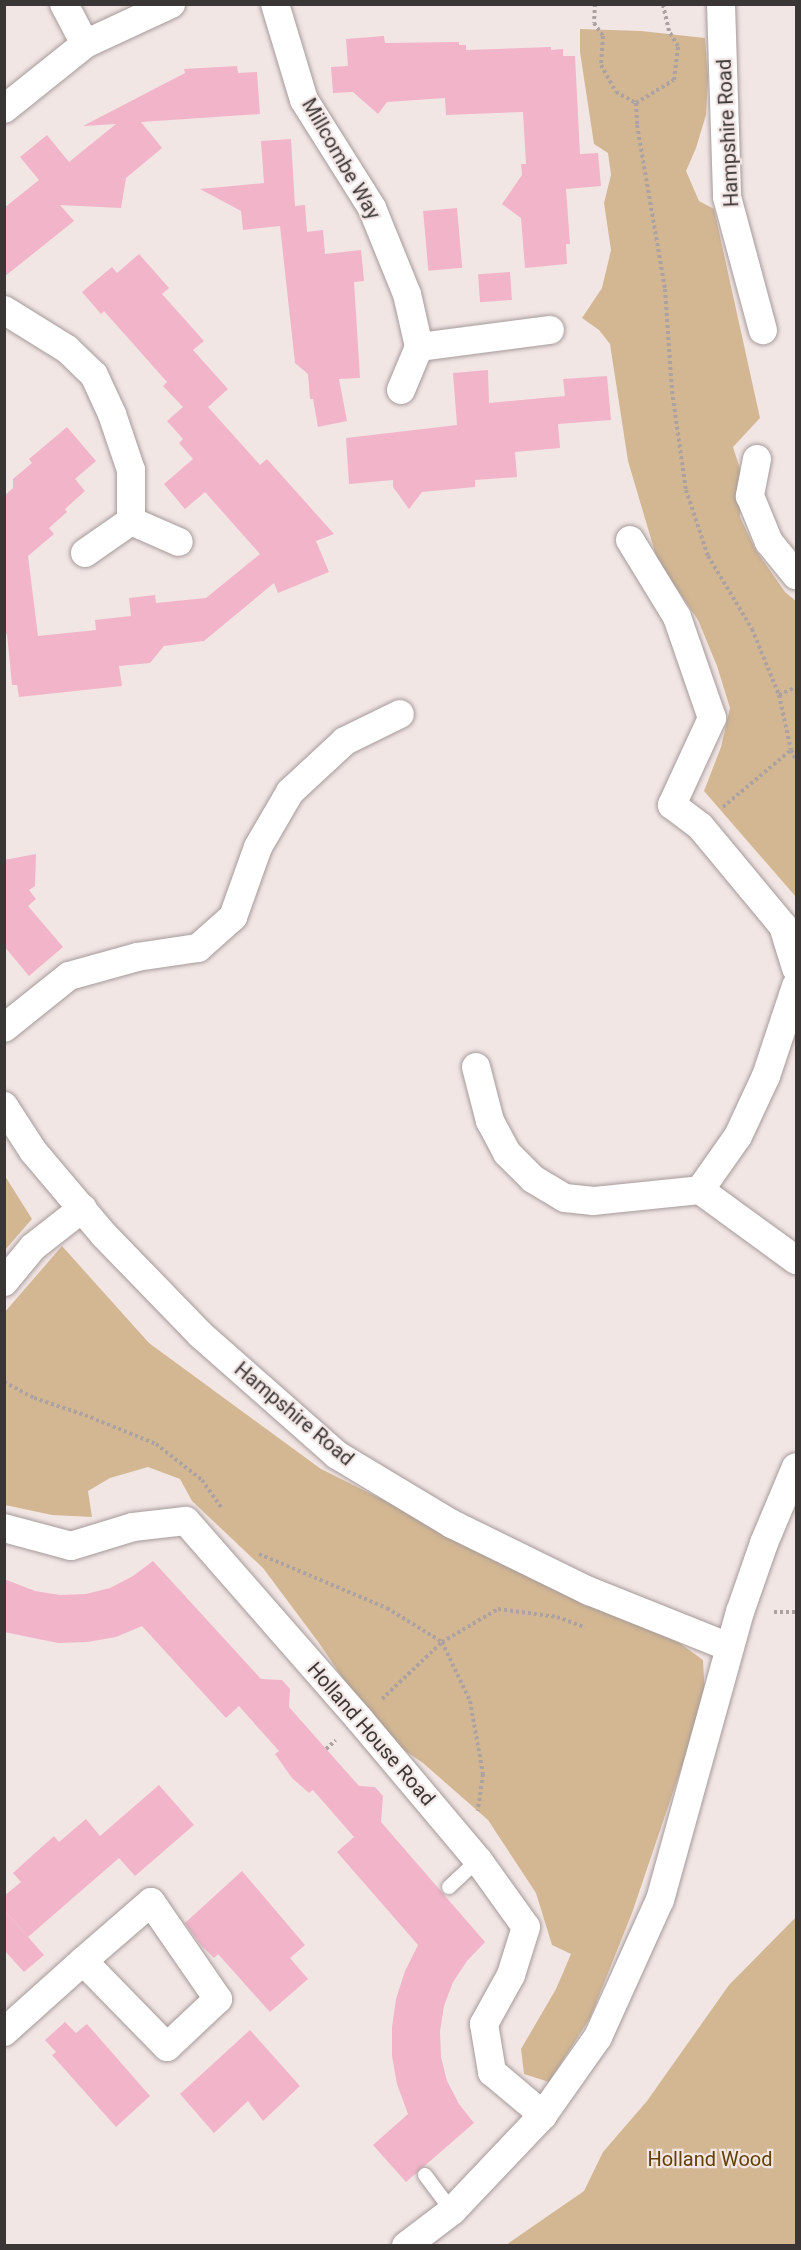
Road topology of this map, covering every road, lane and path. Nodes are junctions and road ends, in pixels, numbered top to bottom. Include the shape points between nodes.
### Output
1 (64, 4) edge
2 (171, 4) edge
3 (275, 4) edge
4 (596, 4) edge
5 (663, 4) edge
6 (721, 4) edge
7 (85, 44) junction
8 (636, 103) junction
9 (4, 109) edge
10 (4, 310) edge
11 (550, 330) dead end
12 (763, 330) dead end
13 (419, 347) junction
14 (401, 390) dead end
15 (757, 459) dead end
16 (131, 521) junction
17 (630, 540) dead end
18 (179, 542) dead end
19 (85, 553) dead end
20 (796, 575) edge
21 (796, 687) edge
22 (779, 695) junction
23 (400, 714) dead end
24 (791, 750) junction
25 (796, 760) edge
26 (700, 826) junction
27 (796, 968) edge
28 (796, 986) edge
29 (4, 1028) edge
30 (476, 1067) dead end
31 (4, 1106) edge
32 (699, 1190) junction
33 (83, 1208) junction
34 (796, 1260) edge
35 (4, 1282) edge
36 (4, 1382) edge
37 (796, 1467) edge
38 (223, 1510) dead end
39 (4, 1528) edge
40 (254, 1551) dead end
41 (588, 1628) dead end
42 (442, 1642) junction
43 (729, 1647) junction
44 (360, 1720) junction
45 (478, 1860) junction
46 (449, 1887) dead end
47 (83, 1961) junction
48 (4, 2032) edge
49 (543, 2115) junction
50 (425, 2175) dead end
51 (452, 2211) junction
52 (406, 2246) edge

1 - 7 street
2 - 7 street
3 - 13 street, Millcombe Way via 304,100 372,208 406,294
4 - 8 path via 594,23 603,36 601,65 616,92
5 - 8 path via 669,31 678,46 674,80
6 - 12 street, Hampshire Road via 727,197
7 - 9 street
8 - 22 path via 665,289 672,391 686,490 708,556 752,628
10 - 16 street via 67,349 94,375 131,470
11 - 13 street
13 - 14 street
15 - 20 street via 750,496 769,542
16 - 18 street
16 - 19 street
17 - 26 street via 677,617 712,718 672,805
21 - 22 path
22 - 24 path
23 - 29 street via 345,741 290,792 258,848 233,917 198,948 137,957 69,976
24 - 25 path
24 - 26 path
26 - 27 street via 783,926
28 - 32 street via 766,1076 738,1136
30 - 32 street via 490,1121 507,1153 532,1179 565,1198 594,1201
31 - 33 street, Hampshire Road via 33,1151
32 - 34 street
33 - 35 street via 33,1247
33 - 43 street, Hampshire Road via 201,1335 338,1455 452,1524 578,1586
36 - 38 path via 34,1398 156,1444 202,1480
37 - 43 street via 764,1543
39 - 44 street, Holland House Road via 71,1546 133,1527 186,1521
40 - 42 path via 387,1608
41 - 42 path via 557,1617 498,1609
42 - 44 path
42 - 45 path via 470,1701 483,1774 477,1820
43 - 49 street via 660,1900 598,2037
44 - 45 street, Holland House Road
45 - 46 lane
45 - 49 street, Holland House Road via 526,1927 511,1975 484,2024 492,2072
47 - 47 street via 151,1902 218,1999 167,2047
47 - 48 street
49 - 51 street
50 - 51 lane
51 - 52 street

